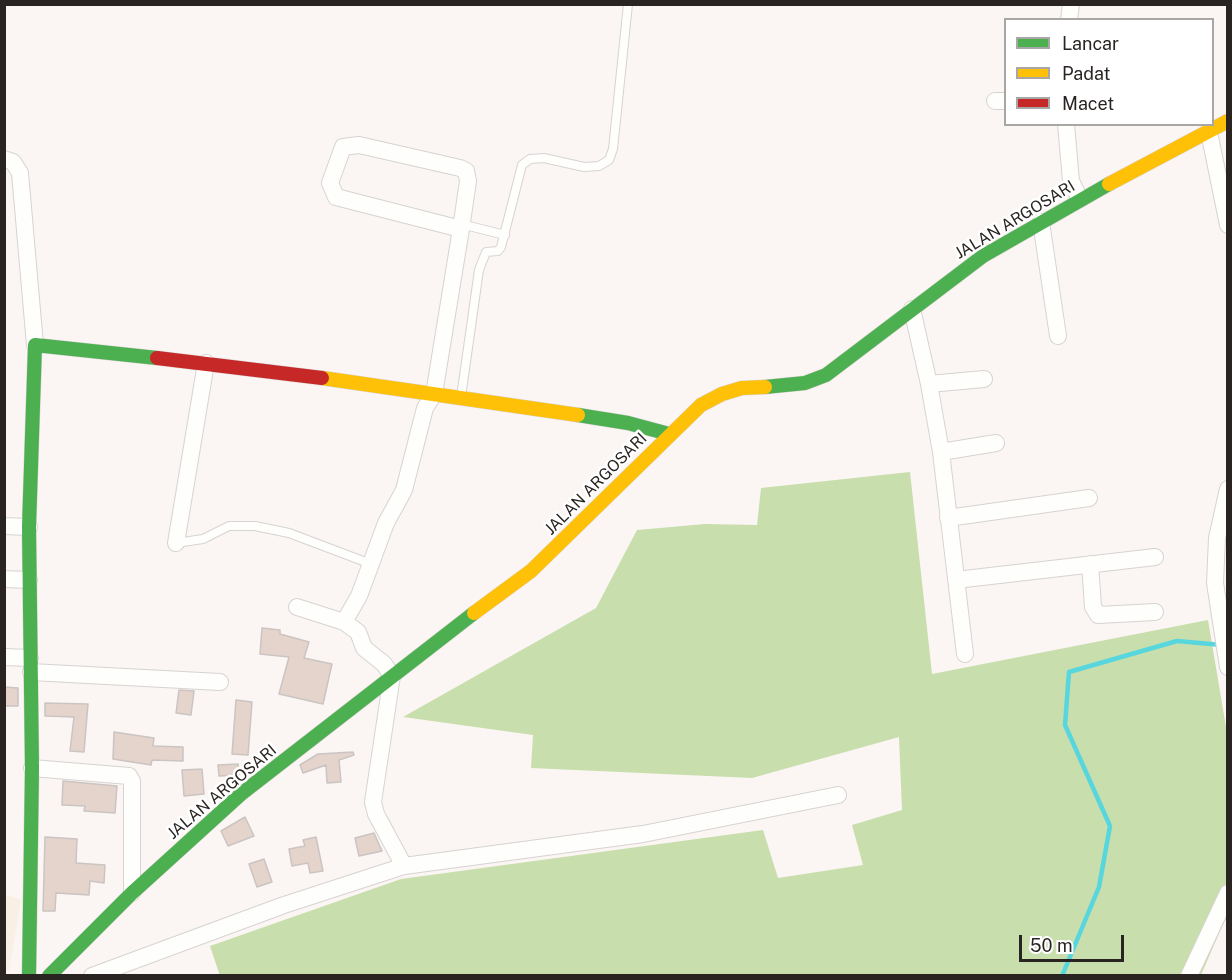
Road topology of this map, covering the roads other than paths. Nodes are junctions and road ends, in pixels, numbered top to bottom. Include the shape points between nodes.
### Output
1 (628, 4) edge
2 (1227, 121) edge
3 (1066, 126) edge
4 (1209, 132) junction
5 (4, 159) edge
6 (1080, 200) junction
7 (1041, 222) junction
8 (1227, 225) edge
9 (461, 226) junction
10 (505, 235) junction
11 (912, 309) junction
12 (1058, 336) dead end
13 (35, 345) junction
14 (206, 363) junction
15 (984, 379) dead end
16 (929, 384) junction
17 (434, 393) junction
18 (461, 398) junction
19 (669, 434) junction
20 (996, 443) dead end
21 (941, 452) junction
22 (1227, 489) edge
23 (1089, 498) dead end
24 (948, 518) junction
25 (4, 526) edge
26 (29, 527) junction
27 (176, 543) joint
28 (1155, 557) dead end
29 (372, 564) junction
30 (1090, 564) junction
31 (4, 579) edge
32 (29, 580) junction
33 (956, 580) junction
34 (297, 607) dead end
35 (1155, 612) dead end
36 (344, 622) junction
37 (965, 654) dead end
38 (4, 657) edge
39 (1227, 664) edge
40 (30, 665) junction
41 (392, 676) junction
42 (220, 682) dead end
43 (32, 768) junction
44 (838, 795) dead end
45 (404, 866) junction
46 (132, 893) junction
47 (1227, 893) edge
48 (29, 975) edge
49 (49, 975) edge
50 (92, 975) edge
51 (1189, 975) edge

1 - 10 lane via 609,160 584,167 544,158 530,159 522,165
2 - 4 street, JALAN ARGOSARI
3 - 6 street via 1071,181
4 - 6 street, JALAN ARGOSARI
4 - 8 street
5 - 13 street via 13,162 20,173
6 - 7 street, JALAN ARGOSARI
7 - 11 street, JALAN ARGOSARI via 983,256
7 - 12 street
9 - 9 street via 336,197 330,183 343,147 359,145 465,170 468,181
9 - 10 lane
9 - 17 street
10 - 18 lane via 498,251 486,252 479,270
11 - 16 street
11 - 19 street, JALAN ARGOSARI via 825,375 805,383 742,388 722,394 701,405
13 - 14 street
13 - 26 street
14 - 17 street
14 - 27 street
15 - 16 street
16 - 21 street
17 - 18 street
17 - 29 street via 425,408 404,490 386,523
18 - 19 street via 628,423
19 - 41 street, JALAN ARGOSARI via 531,571
20 - 21 street
21 - 24 street
22 - 39 street via 1215,560
23 - 24 street
24 - 33 street
25 - 26 street
26 - 32 street
27 - 29 lane via 202,539 229,526 255,526 289,533
28 - 30 street
29 - 36 street
30 - 33 street
30 - 35 street via 1098,615
31 - 32 street
32 - 40 street
33 - 37 street
34 - 36 street
36 - 41 street via 358,632 364,648
38 - 40 street
40 - 42 street
40 - 43 street
41 - 45 street via 373,802
41 - 46 street, JALAN ARGOSARI via 241,794
43 - 46 street via 129,777
43 - 48 street
44 - 45 street via 643,834
45 - 50 street
46 - 49 street, JALAN ARGOSARI
47 - 51 street

